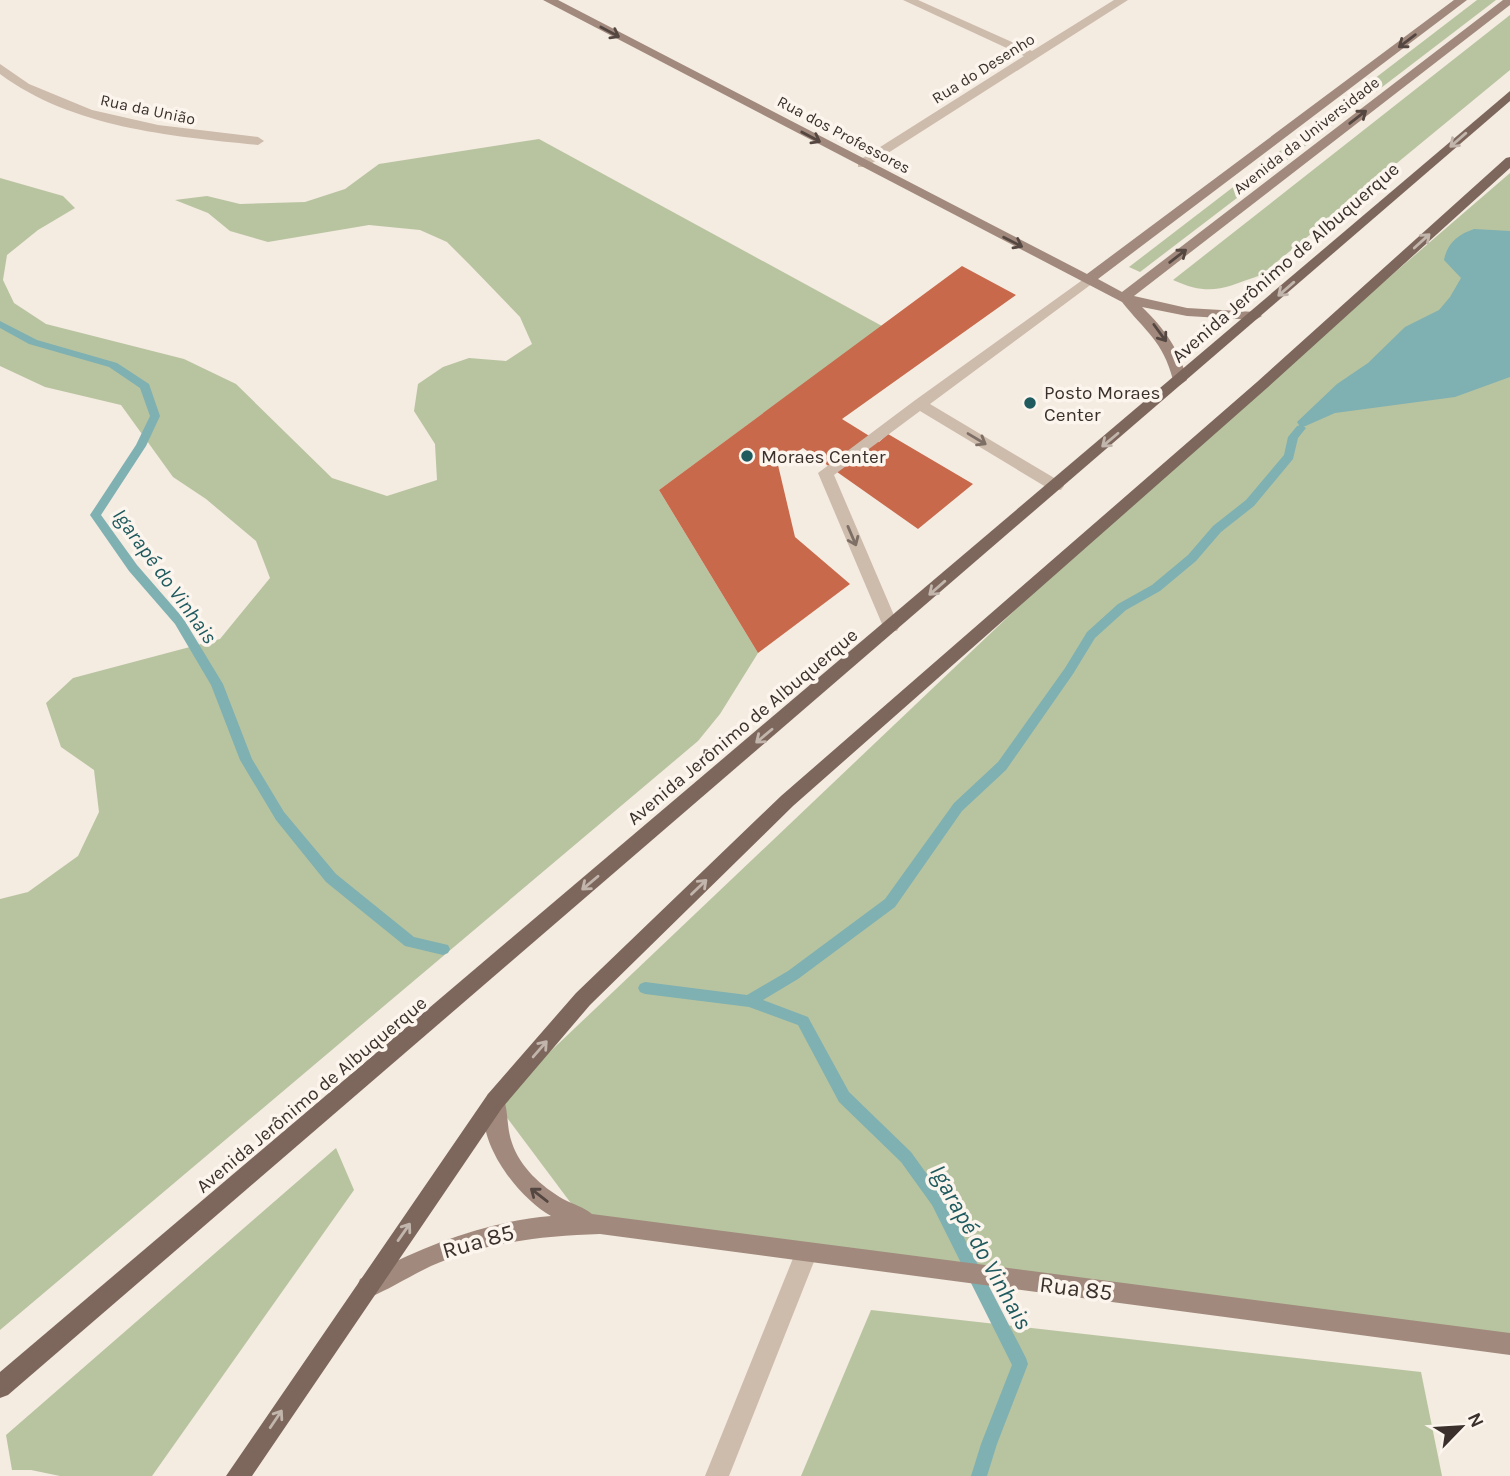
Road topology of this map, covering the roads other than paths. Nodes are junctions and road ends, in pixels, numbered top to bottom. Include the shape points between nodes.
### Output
1 (549, 0) edge
2 (909, 0) edge
3 (1122, 0) edge
4 (1461, 0) edge
5 (1510, 0) edge
6 (1033, 56) junction
7 (0, 68) edge
8 (1510, 95) edge
9 (258, 141) dead end
10 (1510, 161) edge
11 (862, 164) junction
12 (1088, 280) junction
13 (1124, 298) junction
14 (1255, 316) junction
15 (1180, 380) junction
16 (919, 404) junction
17 (1056, 486) junction
18 (891, 627) junction
19 (495, 1101) junction
20 (600, 1224) junction
21 (806, 1254) junction
22 (365, 1289) junction
23 (1510, 1344) edge
24 (0, 1387) edge
25 (238, 1476) edge
26 (717, 1476) edge

1 -> 11 street, Rua dos Professores
2 - 6 street
3 - 6 street, Rua do Desenho
4 -> 12 street, Avenida da Universidade
13 -> 5 street, Avenida da Universidade
6 - 11 street, Rua do Desenho
7 - 9 street, Rua da União via 28,87 104,118 197,136
8 -> 14 main road, Avenida Jerônimo de Albuquerque
19 -> 10 main road via 583,999 787,801
11 -> 12 street, Rua dos Professores
12 - 13 street, Rua dos Professores
12 - 16 street
13 - 14 street, Rua dos Professores via 1178,311
13 -> 15 street, Rua dos Professores via 1163,336
14 - 15 main road, Avenida Jerônimo de Albuquerque
15 -> 17 main road, Avenida Jerônimo de Albuquerque
16 -> 17 street
16 -> 18 street via 825,473
17 -> 18 main road, Avenida Jerônimo de Albuquerque
18 -> 24 main road, Avenida Jerônimo de Albuquerque
20 -> 19 street, Rua 85 via 564,1213 534,1193 512,1166 498,1134
22 -> 19 main road
20 - 21 street, Rua 85
20 - 22 street, Rua 85 via 552,1224 456,1244
21 - 23 street, Rua 85
21 - 26 street
25 -> 22 main road

